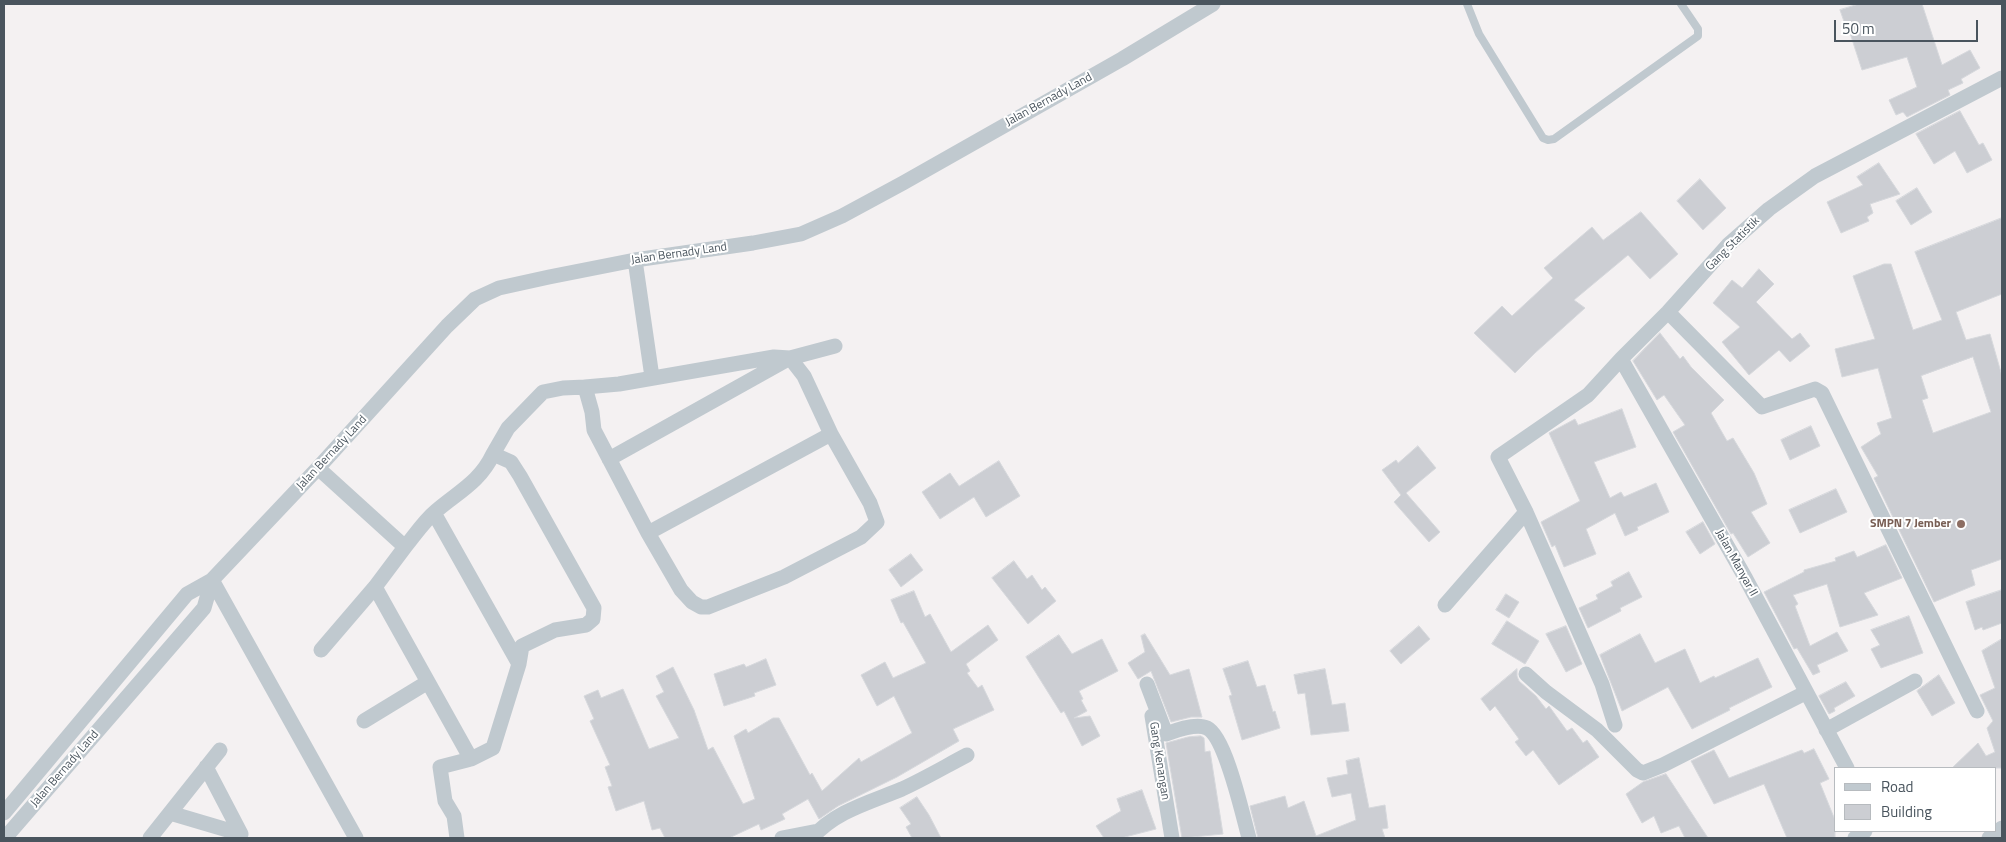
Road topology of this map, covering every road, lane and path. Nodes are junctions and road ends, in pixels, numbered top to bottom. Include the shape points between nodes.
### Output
1 (1213, 4) edge
2 (1467, 4) edge
3 (1681, 4) edge
4 (2002, 78) edge
5 (635, 260) junction
6 (1668, 312) junction
7 (835, 346) dead end
8 (790, 358) junction
9 (1621, 359) junction
10 (652, 377) junction
11 (585, 387) junction
12 (831, 434) junction
13 (493, 454) junction
14 (609, 459) junction
15 (318, 468) junction
16 (1526, 512) junction
17 (434, 513) junction
18 (648, 533) junction
19 (405, 547) junction
20 (212, 580) junction
21 (375, 586) junction
22 (1445, 605) dead end
23 (321, 650) dead end
24 (519, 664) junction
25 (1526, 674) dead end
26 (1915, 681) dead end
27 (428, 682) junction
28 (1806, 693) junction
29 (1977, 711) dead end
30 (364, 721) dead end
31 (1615, 725) dead end
32 (1826, 730) junction
33 (220, 750) dead end
34 (967, 755) dead end
35 (471, 759) junction
36 (206, 767) junction
37 (1846, 767) edge
38 (4, 813) edge
39 (170, 813) junction
40 (2002, 828) edge
41 (815, 834) edge
42 (248, 836) edge
43 (5, 838) edge
44 (150, 838) edge
45 (356, 838) edge
46 (457, 838) edge
47 (782, 838) edge
48 (1172, 838) edge
49 (1248, 838) edge
50 (1989, 838) edge

1 - 5 street, Jalan Bernady Land via 1122,60 903,183 809,231 753,243
2 - 3 lane via 1479,34 1543,138 1548,140 1554,139 1698,36 1698,29
4 - 6 street, Gang Statistik via 1815,176 1769,209 1728,245
5 - 10 street
5 - 15 street, Jalan Bernady Land via 499,288 475,299
6 - 9 street, Gang Statistik
6 - 29 street via 1762,407 1815,389 1822,393
7 - 8 street
8 - 10 street via 774,357
8 - 12 street via 804,376
8 - 14 street
9 - 16 street, Gang Statistik via 1588,395 1498,458
9 - 28 street, Jalan Manyar II via 1746,579
10 - 11 street
11 - 13 street via 544,392 508,428
11 - 14 street via 594,430
12 - 18 street
12 - 18 street via 870,503 877,522 861,536 784,577 708,608 692,602 681,590
13 - 17 street via 475,480
13 - 24 street via 510,462 520,476 594,608 593,619 586,625 555,630 522,646
14 - 18 street
15 - 19 street
15 - 20 street, Jalan Bernady Land
16 - 22 street
16 - 31 street via 1602,684
17 - 19 street
17 - 24 street
19 - 21 street
20 - 38 street, Jalan Bernady Land via 187,594
20 - 43 street, Jalan Bernady Land via 204,608
20 - 45 street
21 - 23 street
21 - 27 street
24 - 35 street via 493,748
25 - 28 street via 1643,773
26 - 32 street
27 - 30 street
27 - 35 street
28 - 32 street, Jalan Manyar II
32 - 37 street, Jalan Manyar II
33 - 36 street
34 - 41 street via 835,818
35 - 46 street via 440,767 445,801 454,816
36 - 39 street
36 - 42 street
39 - 42 street
39 - 44 street
40 - 50 street
41 - 47 street
48 - 49 street, Gang Kenangan via 1147,684 1166,734 1198,727 1208,728 1214,734 1231,776

